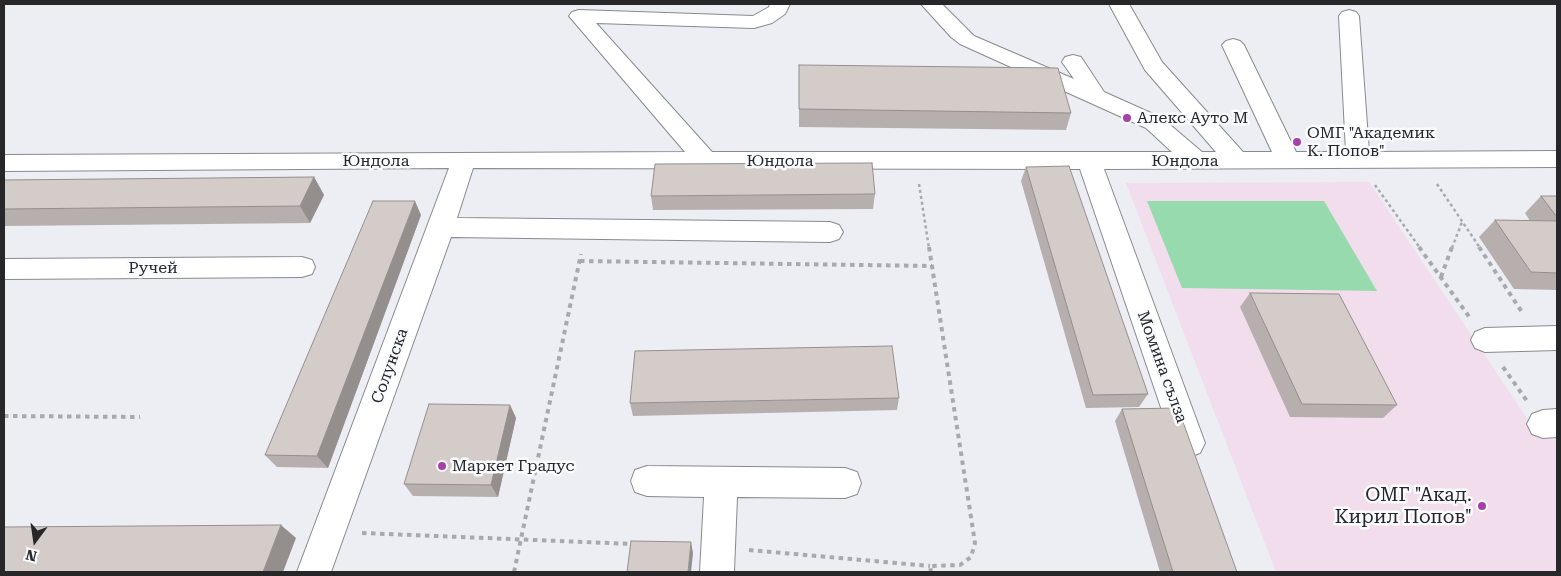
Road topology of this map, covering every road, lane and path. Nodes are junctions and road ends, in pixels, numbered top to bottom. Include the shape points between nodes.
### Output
1 (780, 4) edge
2 (931, 4) edge
3 (1118, 4) edge
4 (574, 10) edge
5 (1349, 16) dead end
6 (1233, 45) dead end
7 (1073, 62) dead end
8 (1092, 96) junction
9 (1557, 159) edge
10 (464, 160) junction
11 (705, 160) junction
12 (1237, 160) junction
13 (1358, 160) junction
14 (1453, 160) junction
15 (916, 161) junction
16 (1089, 161) junction
17 (1197, 161) junction
18 (1288, 161) junction
19 (4, 163) edge
20 (1462, 222) junction
21 (442, 227) junction
22 (586, 229) junction
23 (830, 232) dead end
24 (580, 261) junction
25 (932, 266) junction
26 (302, 267) dead end
27 (4, 269) edge
28 (1441, 277) junction
29 (1548, 338) edge
30 (1485, 340) junction
31 (4, 416) edge
32 (140, 417) dead end
33 (1550, 424) edge
34 (1198, 470) edge
35 (647, 481) dead end
36 (721, 482) junction
37 (845, 483) dead end
38 (329, 532) junction
39 (521, 540) junction
40 (639, 545) edge
41 (717, 560) edge
42 (930, 566) junction
43 (314, 572) edge
44 (514, 572) edge
45 (931, 572) edge

1 - 4 street via 778,10 754,22
2 - 8 street via 967,40
3 - 12 street via 1153,65
4 - 11 street
5 - 13 street
6 - 18 street
7 - 8 street via 1093,90
8 - 17 street via 1154,123
9 - 14 street, Юндола
10 - 11 street, Юндола
10 - 19 street, Юндола
10 - 21 street, Солунска
11 - 15 street, Юндола
12 - 17 street, Юндола
12 - 18 street, Юндола
13 - 14 street, Юндола
13 - 18 street, Юндола
13 - 28 path
14 - 20 path via 1436,182
15 - 16 street, Юндола
15 - 25 path
16 - 17 street, Юндола
16 - 34 street, Момина сълза
20 - 28 path
20 - 29 path
21 - 22 street
21 - 38 street, Солунска
22 - 23 street
22 - 24 path
24 - 25 path
24 - 39 path
25 - 42 path via 975,543 971,557 960,565
26 - 27 street, Ручей
28 - 30 path
29 - 30 street
30 - 33 path
31 - 32 path
35 - 36 street
36 - 37 street
36 - 41 street
38 - 39 path
38 - 43 street, Солунска
39 - 40 path
39 - 44 path
41 - 42 path
42 - 45 path

